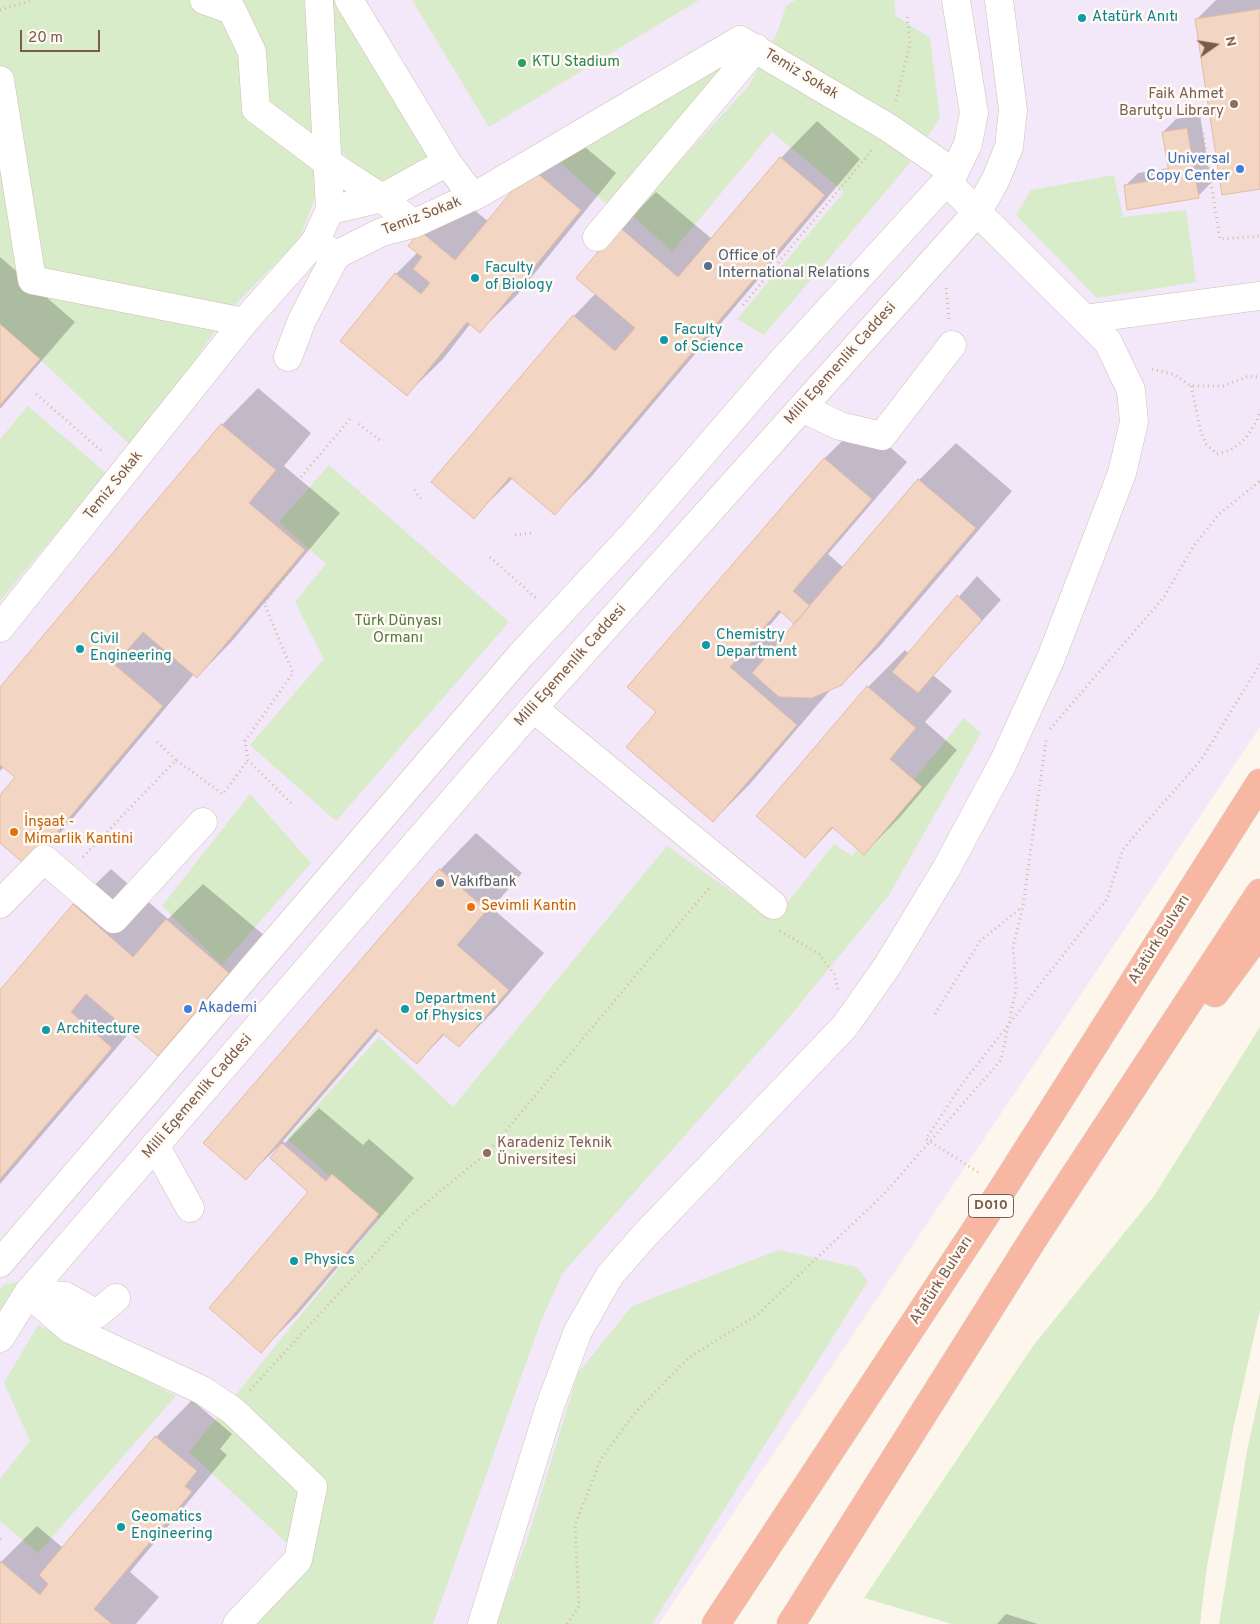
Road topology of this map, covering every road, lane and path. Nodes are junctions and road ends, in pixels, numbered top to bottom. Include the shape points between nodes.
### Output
1 (33, 0) edge
2 (204, 0) edge
3 (319, 0) edge
4 (349, 0) edge
5 (956, 0) edge
6 (999, 0) edge
7 (0, 10) edge
8 (906, 15) dead end
9 (756, 48) junction
10 (0, 80) edge
11 (889, 128) junction
12 (1202, 133) dead end
13 (447, 162) junction
14 (328, 163) junction
15 (951, 177) junction
16 (472, 197) junction
17 (382, 198) junction
18 (330, 210) junction
19 (978, 211) junction
20 (414, 224) junction
21 (1260, 236) edge
22 (597, 237) dead end
23 (326, 249) junction
24 (946, 280) dead end
25 (1260, 296) edge
26 (743, 305) dead end
27 (1084, 319) junction
28 (244, 322) junction
29 (952, 345) joint
30 (288, 357) dead end
31 (1117, 361) junction
32 (1260, 376) edge
33 (1191, 386) junction
34 (36, 394) dead end
35 (802, 408) junction
36 (1260, 410) edge
37 (351, 418) dead end
38 (359, 424) dead end
39 (380, 441) dead end
40 (126, 472) junction
41 (1260, 481) edge
42 (414, 490) dead end
43 (421, 499) dead end
44 (532, 533) dead end
45 (515, 535) dead end
46 (490, 558) dead end
47 (543, 604) dead end
48 (0, 628) edge
49 (1260, 664) edge
50 (533, 708) junction
51 (1046, 734) junction
52 (157, 742) dead end
53 (1008, 752) junction
54 (176, 760) junction
55 (248, 760) junction
56 (1260, 783) edge
57 (291, 803) dead end
58 (203, 822) dead end
59 (80, 860) dead end
60 (727, 867) junction
61 (1260, 893) edge
62 (0, 904) edge
63 (1023, 906) junction
64 (775, 917) joint
65 (1260, 932) edge
66 (935, 1014) dead end
67 (1009, 1025) junction
68 (845, 1026) junction
69 (929, 1141) junction
70 (155, 1145) junction
71 (978, 1172) dead end
72 (190, 1208) dead end
73 (1037, 1233) junction
74 (25, 1234) junction
75 (0, 1263) edge
76 (28, 1293) junction
77 (116, 1298) dead end
78 (0, 1338) edge
79 (232, 1410) junction
80 (237, 1624) edge
81 (482, 1624) edge
82 (567, 1624) edge
83 (716, 1624) edge
84 (791, 1624) edge

1 - 7 path
2 - 14 street via 232,10 252,52 256,109
3 - 14 street
4 - 13 street
5 - 15 street via 974,113 968,144
6 - 19 street, Milli Egemenlik Caddesi via 1013,110 1009,147
8 - 11 path via 910,44
9 - 11 street, Temiz Sokak
9 - 16 street, Temiz Sokak via 740,40
9 - 22 street
10 - 28 street via 32,280
11 - 15 street, Temiz Sokak
11 - 26 path
12 - 21 path via 1220,239
13 - 16 street
13 - 17 street
14 - 17 street
14 - 18 street
15 - 19 street, Temiz Sokak
15 - 74 street via 784,359 635,532 520,656
16 - 20 street, Temiz Sokak
17 - 18 street
17 - 20 street
18 - 23 street
19 - 27 street, Temiz Sokak
19 - 35 street, Milli Egemenlik Caddesi
20 - 23 street, Temiz Sokak
23 - 28 street, Temiz Sokak
23 - 30 street
24 - 29 path
25 - 27 street
27 - 31 street, Temiz Sokak via 1108,342
28 - 40 street, Temiz Sokak
29 - 35 street via 882,436 840,426
31 - 33 path via 1175,375
31 - 53 street, Temiz Sokak via 1131,390 1134,422 1122,473 1051,658
32 - 33 path via 1248,376 1223,386
33 - 36 path via 1201,432 1206,444 1217,454 1231,450 1245,438 1257,421
34 - 40 path
35 - 50 street, Milli Egemenlik Caddesi
37 - 55 path via 268,516 307,550 264,604 293,673 245,741
38 - 39 path
40 - 48 street, Temiz Sokak
41 - 51 path via 1219,514 1193,546 1164,598
42 - 43 path
44 - 45 path
46 - 47 path
49 - 67 path via 1201,760 1123,849 1107,899
50 - 60 street
50 - 70 street, Milli Egemenlik Caddesi
51 - 53 path
51 - 63 path
52 - 54 path
53 - 68 street, Temiz Sokak via 941,877 888,965
54 - 55 path via 223,794
54 - 59 path
55 - 57 path
56 - 83 highway, Atatürk Bulvarı / D010 via 1000,1193
58 - 62 street via 114,919 44,859
60 - 64 street
60 - 79 path via 488,1152 409,1216
61 - 73 highway
63 - 66 path via 980,941
63 - 67 path via 1013,947 1016,989
64 - 68 path via 819,954 834,974
65 - 73 highway
67 - 69 path via 1001,1060
67 - 69 path via 962,1084 926,1139
68 - 81 street, Temiz Sokak via 610,1275 578,1331 550,1406
69 - 71 path
69 - 82 path via 884,1194 757,1315 688,1358 634,1414 601,1459 575,1525 579,1606
70 - 72 street
70 - 76 street, Milli Egemenlik Caddesi
73 - 84 highway
74 - 75 street
74 - 76 street
76 - 77 street via 65,1296 97,1314
76 - 78 street, Milli Egemenlik Caddesi
76 - 79 street via 70,1329 202,1390
79 - 80 street via 313,1487 298,1560

